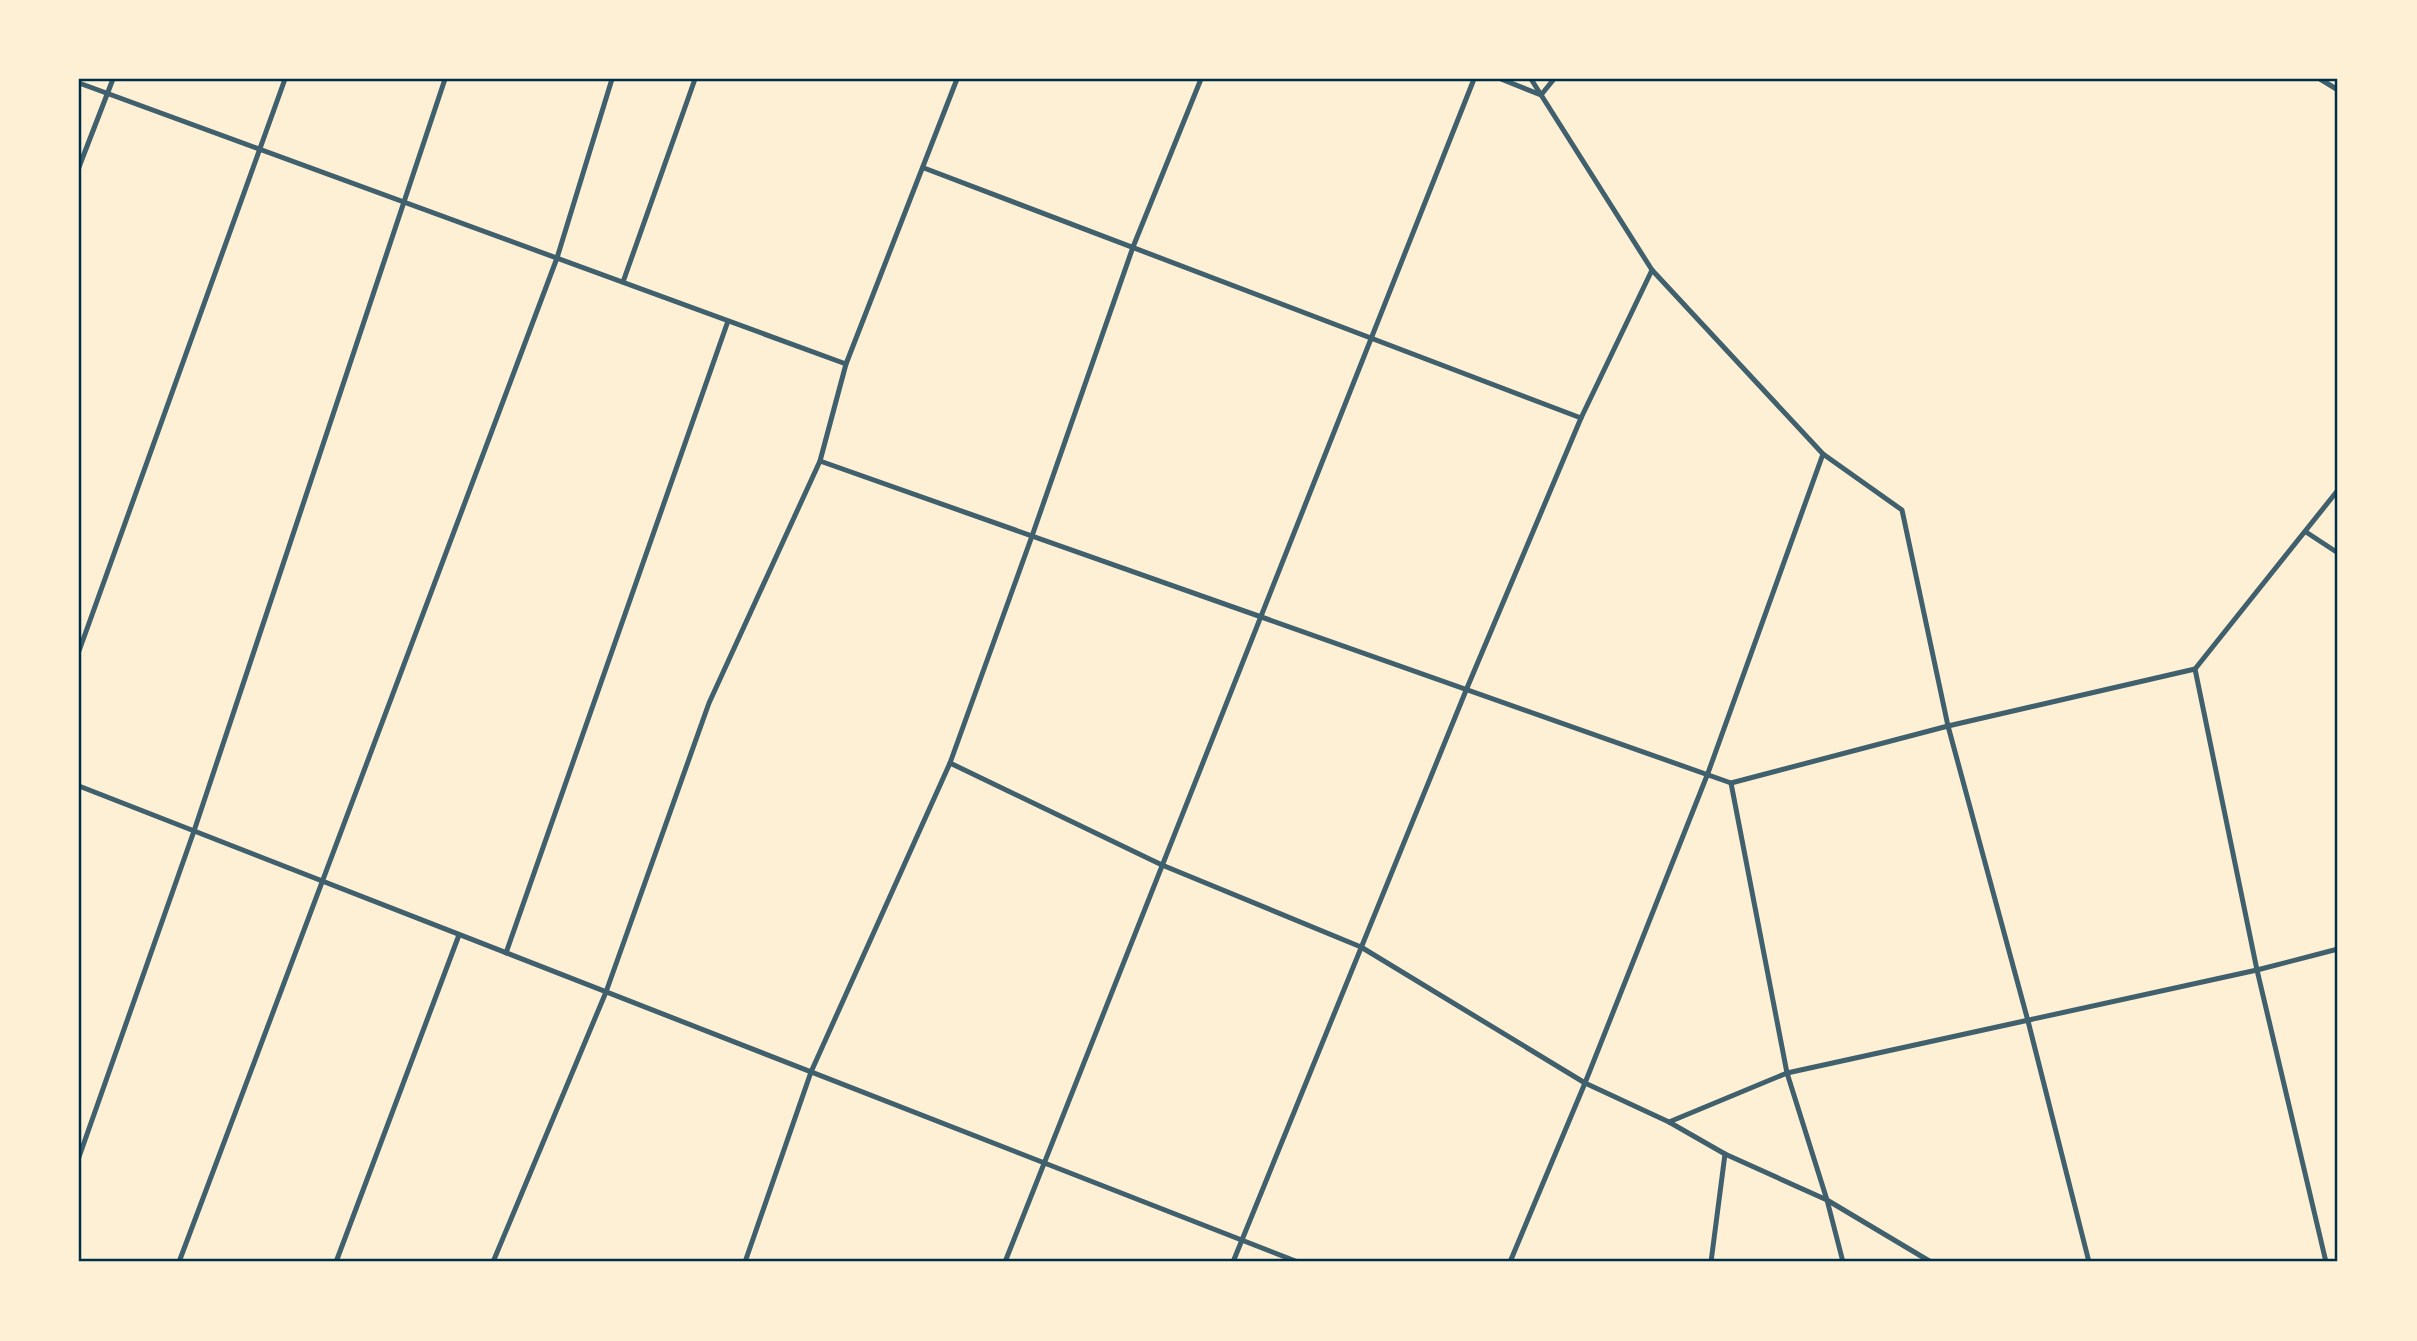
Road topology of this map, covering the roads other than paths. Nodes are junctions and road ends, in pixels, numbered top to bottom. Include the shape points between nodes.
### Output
1 (113, 79) edge
2 (285, 79) edge
3 (445, 79) edge
4 (612, 79) edge
5 (695, 79) edge
6 (957, 79) edge
7 (1201, 79) edge
8 (1474, 79) edge
9 (1501, 79) edge
10 (1531, 79) edge
11 (1554, 79) edge
12 (2320, 79) edge
13 (79, 83) edge
14 (2338, 90) edge
15 (108, 94) junction
16 (1541, 94) junction
17 (261, 150) junction
18 (79, 167) edge
19 (923, 167) junction
20 (403, 202) junction
21 (1133, 247) junction
22 (557, 258) junction
23 (1652, 270) junction
24 (623, 282) junction
25 (728, 321) junction
26 (1371, 338) junction
27 (846, 364) junction
28 (1581, 418) junction
29 (1823, 454) junction
30 (820, 461) junction
31 (2338, 491) edge
32 (2306, 532) junction
33 (1032, 536) junction
34 (2338, 553) edge
35 (1261, 616) junction
36 (79, 651) edge
37 (2195, 669) junction
38 (1467, 688) junction
39 (1948, 726) junction
40 (950, 763) junction
41 (1707, 773) junction
42 (1731, 783) junction
43 (79, 786) edge
44 (194, 831) junction
45 (1162, 865) junction
46 (323, 881) junction
47 (459, 934) junction
48 (1361, 947) junction
49 (2338, 949) edge
50 (506, 953) junction
51 (2257, 971) junction
52 (606, 992) junction
53 (2028, 1021) junction
54 (811, 1072) junction
55 (1787, 1073) junction
56 (1585, 1083) junction
57 (1669, 1122) junction
58 (1725, 1154) junction
59 (79, 1157) edge
60 (1044, 1163) junction
61 (1827, 1200) junction
62 (1241, 1240) junction
63 (179, 1262) edge
64 (336, 1262) edge
65 (496, 1262) edge
66 (745, 1262) edge
67 (1005, 1262) edge
68 (1233, 1262) edge
69 (1298, 1262) edge
70 (1510, 1262) edge
71 (1711, 1262) edge
72 (1843, 1262) edge
73 (1931, 1262) edge
74 (2090, 1262) edge
75 (2326, 1262) edge

1 - 15 lane
2 - 17 lane
3 - 20 lane
4 - 22 lane
5 - 24 lane
6 - 19 lane
7 - 21 lane
8 - 26 lane
9 - 16 lane
10 - 16 lane
11 - 16 lane
12 - 14 lane
13 - 15 lane
15 - 17 lane
15 - 18 lane
16 - 23 lane
17 - 20 lane
17 - 36 lane
19 - 21 lane
19 - 27 lane
20 - 22 lane
20 - 44 lane
21 - 26 lane
21 - 33 lane
22 - 24 lane
22 - 46 lane
23 - 28 lane
23 - 29 lane
24 - 25 lane
25 - 27 lane
25 - 50 lane
26 - 28 lane
26 - 35 lane
27 - 30 lane
28 - 38 lane
29 - 39 lane via 1902,510
29 - 41 lane
30 - 33 lane
30 - 52 lane via 709,703
31 - 32 lane
32 - 34 lane
32 - 37 lane
33 - 35 lane
33 - 40 lane
35 - 38 lane
35 - 45 lane
37 - 39 lane
37 - 51 lane
38 - 41 lane
38 - 48 lane
39 - 42 lane
39 - 53 lane
40 - 45 lane
40 - 54 lane
41 - 42 lane
41 - 56 lane
42 - 55 lane
43 - 44 lane
44 - 46 lane
44 - 59 lane
45 - 48 lane
45 - 60 lane
46 - 47 lane
46 - 63 lane
47 - 50 lane
47 - 64 lane
48 - 56 lane
48 - 62 lane
49 - 51 lane
50 - 52 lane
51 - 53 lane
51 - 75 lane
52 - 54 lane
52 - 65 lane
53 - 55 lane
53 - 74 lane
54 - 60 lane
54 - 66 lane
55 - 57 lane
55 - 61 lane
56 - 57 lane
56 - 70 lane
57 - 58 lane
58 - 61 lane
58 - 71 lane
60 - 62 lane
60 - 67 lane
61 - 72 lane
61 - 73 lane
62 - 68 lane
62 - 69 lane

